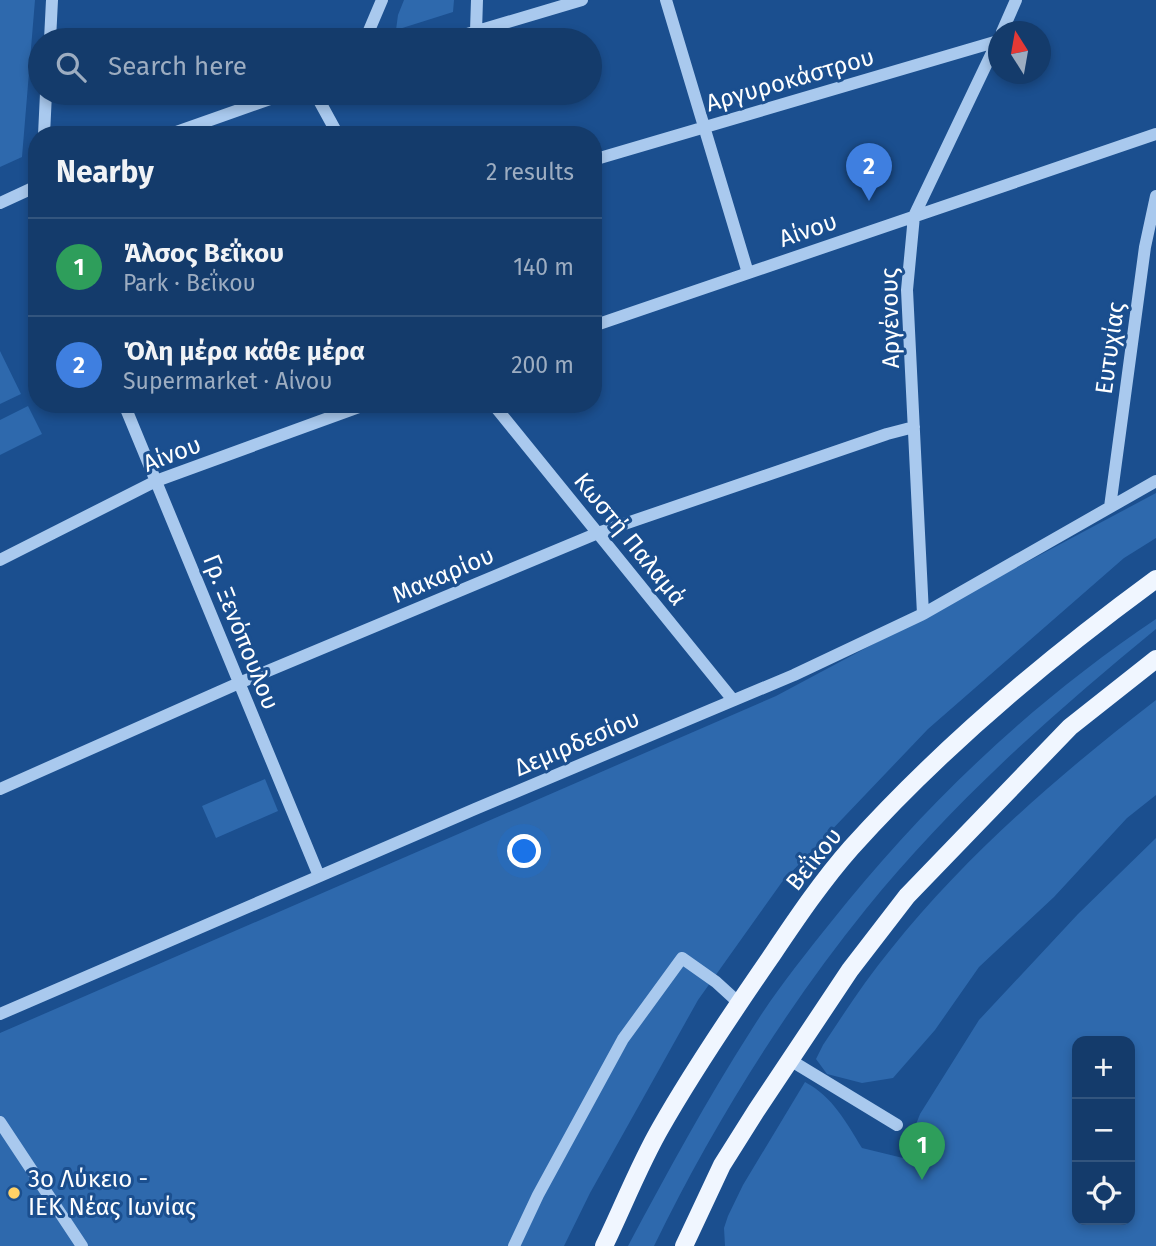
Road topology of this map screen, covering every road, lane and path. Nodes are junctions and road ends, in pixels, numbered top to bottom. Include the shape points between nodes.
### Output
1 (52, 0) edge
2 (383, 0) edge
3 (477, 0) edge
4 (582, 0) edge
5 (666, 0) edge
6 (1016, 0) edge
7 (1007, 21) edge
8 (51, 28) edge
9 (370, 28) edge
10 (476, 28) edge
11 (486, 28) edge
12 (988, 44) edge
13 (988, 62) edge
14 (45, 105) edge
15 (253, 105) edge
16 (322, 105) edge
17 (44, 126) edge
18 (194, 126) edge
19 (333, 126) edge
20 (704, 127) junction
21 (1156, 134) edge
22 (602, 157) edge
23 (28, 189) edge
24 (1156, 196) edge
25 (0, 203) edge
26 (914, 216) junction
27 (747, 273) junction
28 (602, 323) edge
29 (128, 413) edge
30 (342, 413) edge
31 (501, 413) edge
32 (914, 428) junction
33 (156, 481) junction
34 (1156, 481) edge
35 (1110, 507) junction
36 (598, 533) junction
37 (0, 560) edge
38 (1156, 579) edge
39 (923, 614) junction
40 (1156, 659) edge
41 (239, 683) junction
42 (733, 700) junction
43 (0, 789) edge
44 (319, 876) junction
45 (739, 1003) junction
46 (0, 1014) edge
47 (790, 1060) junction
48 (0, 1122) edge
49 (897, 1125) dead end
50 (82, 1246) edge
51 (514, 1246) edge
52 (604, 1246) edge
53 (684, 1246) edge

1 - 8 street
2 - 9 street
3 - 10 street
4 - 11 street
5 - 20 street
6 - 7 street
12 - 20 street, Αργυροκάστρου
13 - 26 street, Αργένους
14 - 17 street
15 - 18 street
16 - 19 street
20 - 22 street, Αργυροκάστρου
20 - 27 street
21 - 26 street, Αίνου
23 - 25 street
24 - 35 street, Ευτυχίας
26 - 27 street, Αίνου
26 - 32 street, Αργένους via 907,290
27 - 28 street, Αίνου
29 - 33 street, Γρ. Ξενόπουλου
30 - 33 street, Αίνου
31 - 36 street, Κωστή Παλαμά
32 - 36 street, Μακαρίου
32 - 39 street, Αργένους
33 - 37 street, Αίνου
33 - 41 street, Γρ. Ξενόπουλου
34 - 35 street, Δεμιρδεσίου
35 - 39 street, Δεμιρδεσίου
36 - 41 street, Μακαρίου
36 - 42 street, Κωστή Παλαμά
38 - 45 main road, Βεΐκου via 1023,682 920,778 851,849
39 - 42 street, Δεμιρδεσίου
40 - 47 main road via 1070,727 907,896
41 - 43 street, Μακαρίου
41 - 44 street, Γρ. Ξενόπουλου
42 - 44 street, Δεμιρδεσίου
44 - 46 street, Δεμιρδεσίου
45 - 51 street via 682,958 623,1039
45 - 52 main road, Βεΐκου via 660,1128
47 - 49 street
47 - 53 main road via 722,1165
48 - 50 street

